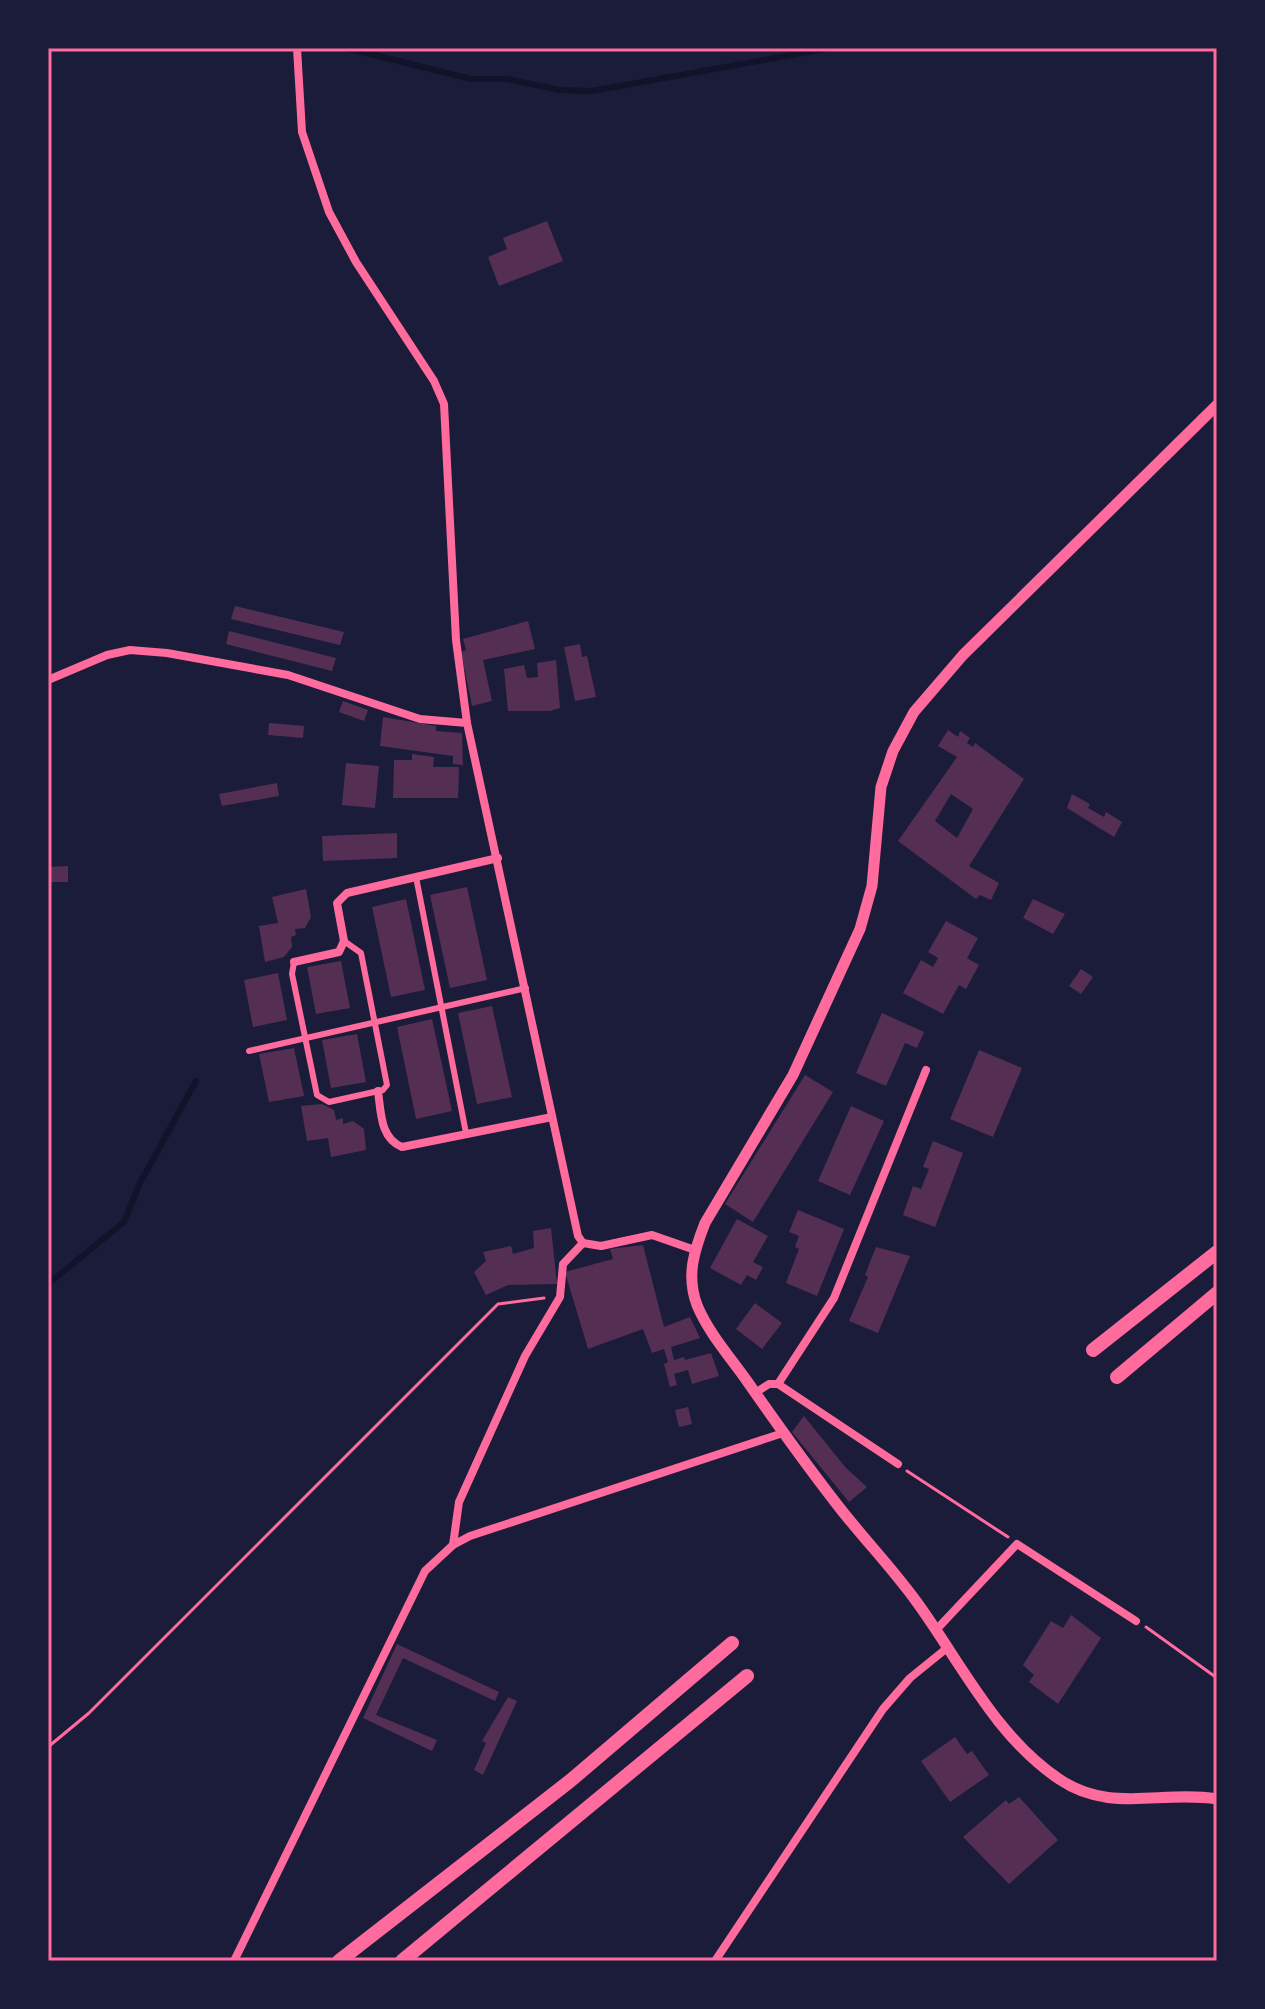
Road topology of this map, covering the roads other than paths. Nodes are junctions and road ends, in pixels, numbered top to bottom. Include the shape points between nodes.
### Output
1 (297, 48) edge
2 (1217, 405) edge
3 (48, 680) edge
4 (467, 723) junction
5 (498, 858) junction
6 (416, 877) junction
7 (344, 941) junction
8 (294, 962) joint
9 (527, 988) junction
10 (442, 1007) junction
11 (375, 1023) junction
12 (306, 1037) junction
13 (249, 1051) dead end
14 (926, 1070) dead end
15 (378, 1091) junction
16 (552, 1117) junction
17 (466, 1133) junction
18 (583, 1243) junction
19 (695, 1250) junction
20 (1217, 1252) edge
21 (1217, 1293) edge
22 (1093, 1350) dead end
23 (1117, 1377) dead end
24 (778, 1384) junction
25 (755, 1393) junction
26 (783, 1433) junction
27 (898, 1464) road end
28 (453, 1545) junction
29 (1136, 1621) road end
30 (936, 1630) junction
31 (732, 1643) dead end
32 (947, 1648) junction
33 (747, 1676) dead end
34 (1217, 1799) edge
35 (234, 1961) edge
36 (339, 1961) edge
37 (402, 1961) edge
38 (715, 1961) edge

1 - 4 street via 302,132 329,212 444,404 456,640
2 - 19 main road via 963,655 914,712 881,787 872,886 860,929 793,1075 717,1200
3 - 4 street via 107,655 130,650 167,653 288,675 420,719
4 - 5 street
5 - 6 street
5 - 9 street
6 - 7 street via 347,893 337,903
6 - 10 street
7 - 8 street via 339,952
7 - 11 street via 361,953
8 - 12 street
9 - 10 street
9 - 16 street
10 - 11 street
10 - 17 street
11 - 12 street
11 - 15 street via 387,1085
12 - 13 street
12 - 15 street via 322,1100
14 - 24 street via 834,1298
15 - 17 street via 392,1143 402,1147
16 - 17 street
16 - 18 street
18 - 19 street via 601,1246 652,1235
18 - 28 street via 563,1264 560,1297 525,1356 459,1502
19 - 25 main road via 692,1290 698,1307
20 - 22 highway
21 - 23 highway
24 - 25 street
24 - 27 street
25 - 26 main road
26 - 28 street
26 - 30 main road
28 - 35 street via 425,1571
29 - 30 street via 1017,1544
30 - 32 main road
31 - 36 highway via 570,1781
32 - 34 main road via 1015,1739 1072,1787 1107,1800
32 - 38 street via 883,1709
33 - 37 highway

